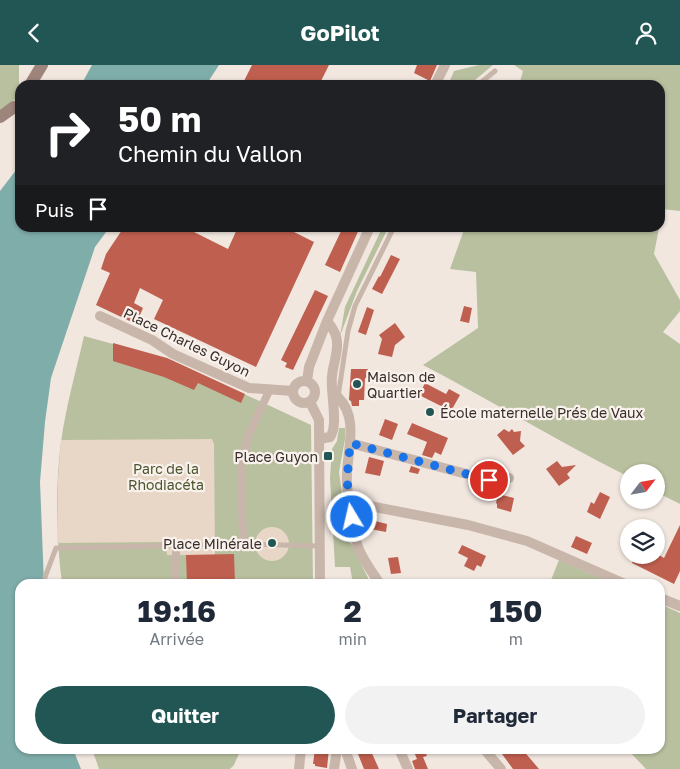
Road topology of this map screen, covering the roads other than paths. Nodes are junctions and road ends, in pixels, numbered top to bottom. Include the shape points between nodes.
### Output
1 (42, 65) edge
2 (445, 65) edge
3 (495, 71) dead end
4 (33, 80) edge
5 (438, 80) edge
6 (484, 80) edge
7 (14, 107) dead end
8 (0, 117) edge
9 (368, 232) edge
10 (392, 232) edge
11 (100, 317) dead end
12 (327, 321) junction
13 (307, 381) junction
14 (270, 389) junction
15 (293, 391) junction
16 (336, 397) junction
17 (310, 402) junction
18 (319, 439) junction
19 (350, 443) junction
20 (508, 478) dead end
21 (349, 503) junction
22 (243, 544) junction
23 (176, 546) junction
24 (320, 547) junction
25 (45, 577) dead end
26 (176, 579) edge
27 (320, 579) edge
28 (377, 579) edge
29 (613, 579) edge
30 (665, 600) edge
31 (680, 606) edge
32 (300, 754) edge
33 (336, 754) edge
34 (347, 754) edge
35 (401, 754) edge
36 (488, 754) edge
37 (299, 769) edge
38 (334, 769) edge
39 (352, 769) edge
40 (408, 769) edge
41 (501, 769) edge

1 - 4 main road
2 - 5 street
3 - 6 lane
7 - 8 main road
9 - 12 street
10 - 16 lane via 355,306
11 - 14 street, Place Charles Guyon via 250,388
12 - 13 street via 309,367
12 - 16 street via 337,342 332,378
13 - 15 street via 299,381
13 - 17 street via 315,388 315,396
14 - 15 street, Place Charles Guyon
14 - 22 street via 248,435 242,469
15 - 17 street via 297,400
16 - 18 street via 332,435
16 - 19 street via 342,401 349,419
17 - 18 street via 319,420
18 - 24 street
19 - 20 street via 494,481
19 - 21 street
21 - 28 street via 358,546
21 - 29 street via 468,525 526,541
22 - 23 lane
22 - 24 lane
23 - 25 lane via 56,548
23 - 26 street
24 - 27 street
30 - 31 street
32 - 37 street
33 - 38 street
34 - 39 street
35 - 40 street
36 - 41 street

